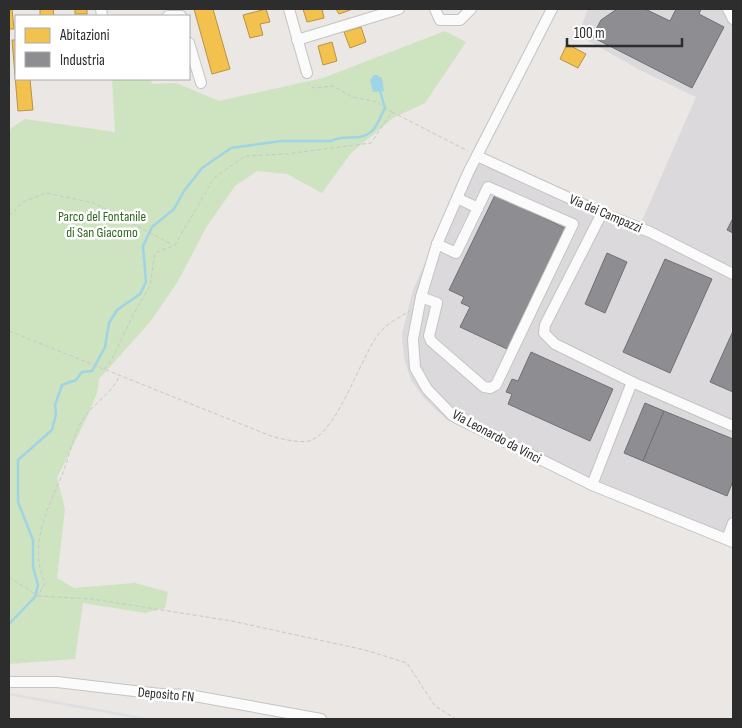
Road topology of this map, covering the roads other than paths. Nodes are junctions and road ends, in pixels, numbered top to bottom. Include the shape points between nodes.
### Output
1 (289, 9) edge
2 (399, 9) edge
3 (435, 9) edge
4 (471, 9) edge
5 (552, 9) edge
6 (728, 9) edge
7 (733, 19) edge
8 (297, 40) junction
9 (190, 46) edge
10 (307, 74) road end
11 (201, 83) dead end
12 (477, 156) junction
13 (457, 198) junction
14 (478, 208) junction
15 (602, 213) junction
16 (437, 244) junction
17 (733, 274) edge
18 (420, 301) junction
19 (632, 382) junction
20 (733, 426) edge
21 (592, 485) junction
22 (733, 523) edge
23 (730, 540) edge
24 (9, 682) edge
25 (321, 719) edge

1 - 8 street
2 - 8 street
3 - 4 street via 440,20 460,20
5 - 12 street, Via Leonardo da Vinci
6 - 7 street
8 - 10 street
9 - 11 street
12 - 13 street, Via Leonardo da Vinci
12 - 15 street, Via dei Campazzi
13 - 14 street
13 - 16 street, Via Leonardo da Vinci
14 - 16 street via 456,253
14 - 18 street via 488,187 573,224 496,386 484,387 430,342 437,303
15 - 17 street, Via dei Campazzi via 650,232
15 - 19 street via 545,325 544,333 555,344
16 - 18 street, Via Leonardo da Vinci
18 - 21 street, Via Leonardo da Vinci via 412,339 415,368 434,396 453,416
19 - 20 street
19 - 21 street
21 - 23 street, Via Leonardo da Vinci
22 - 23 street
24 - 25 street, Deposito FN via 57,682 189,695

